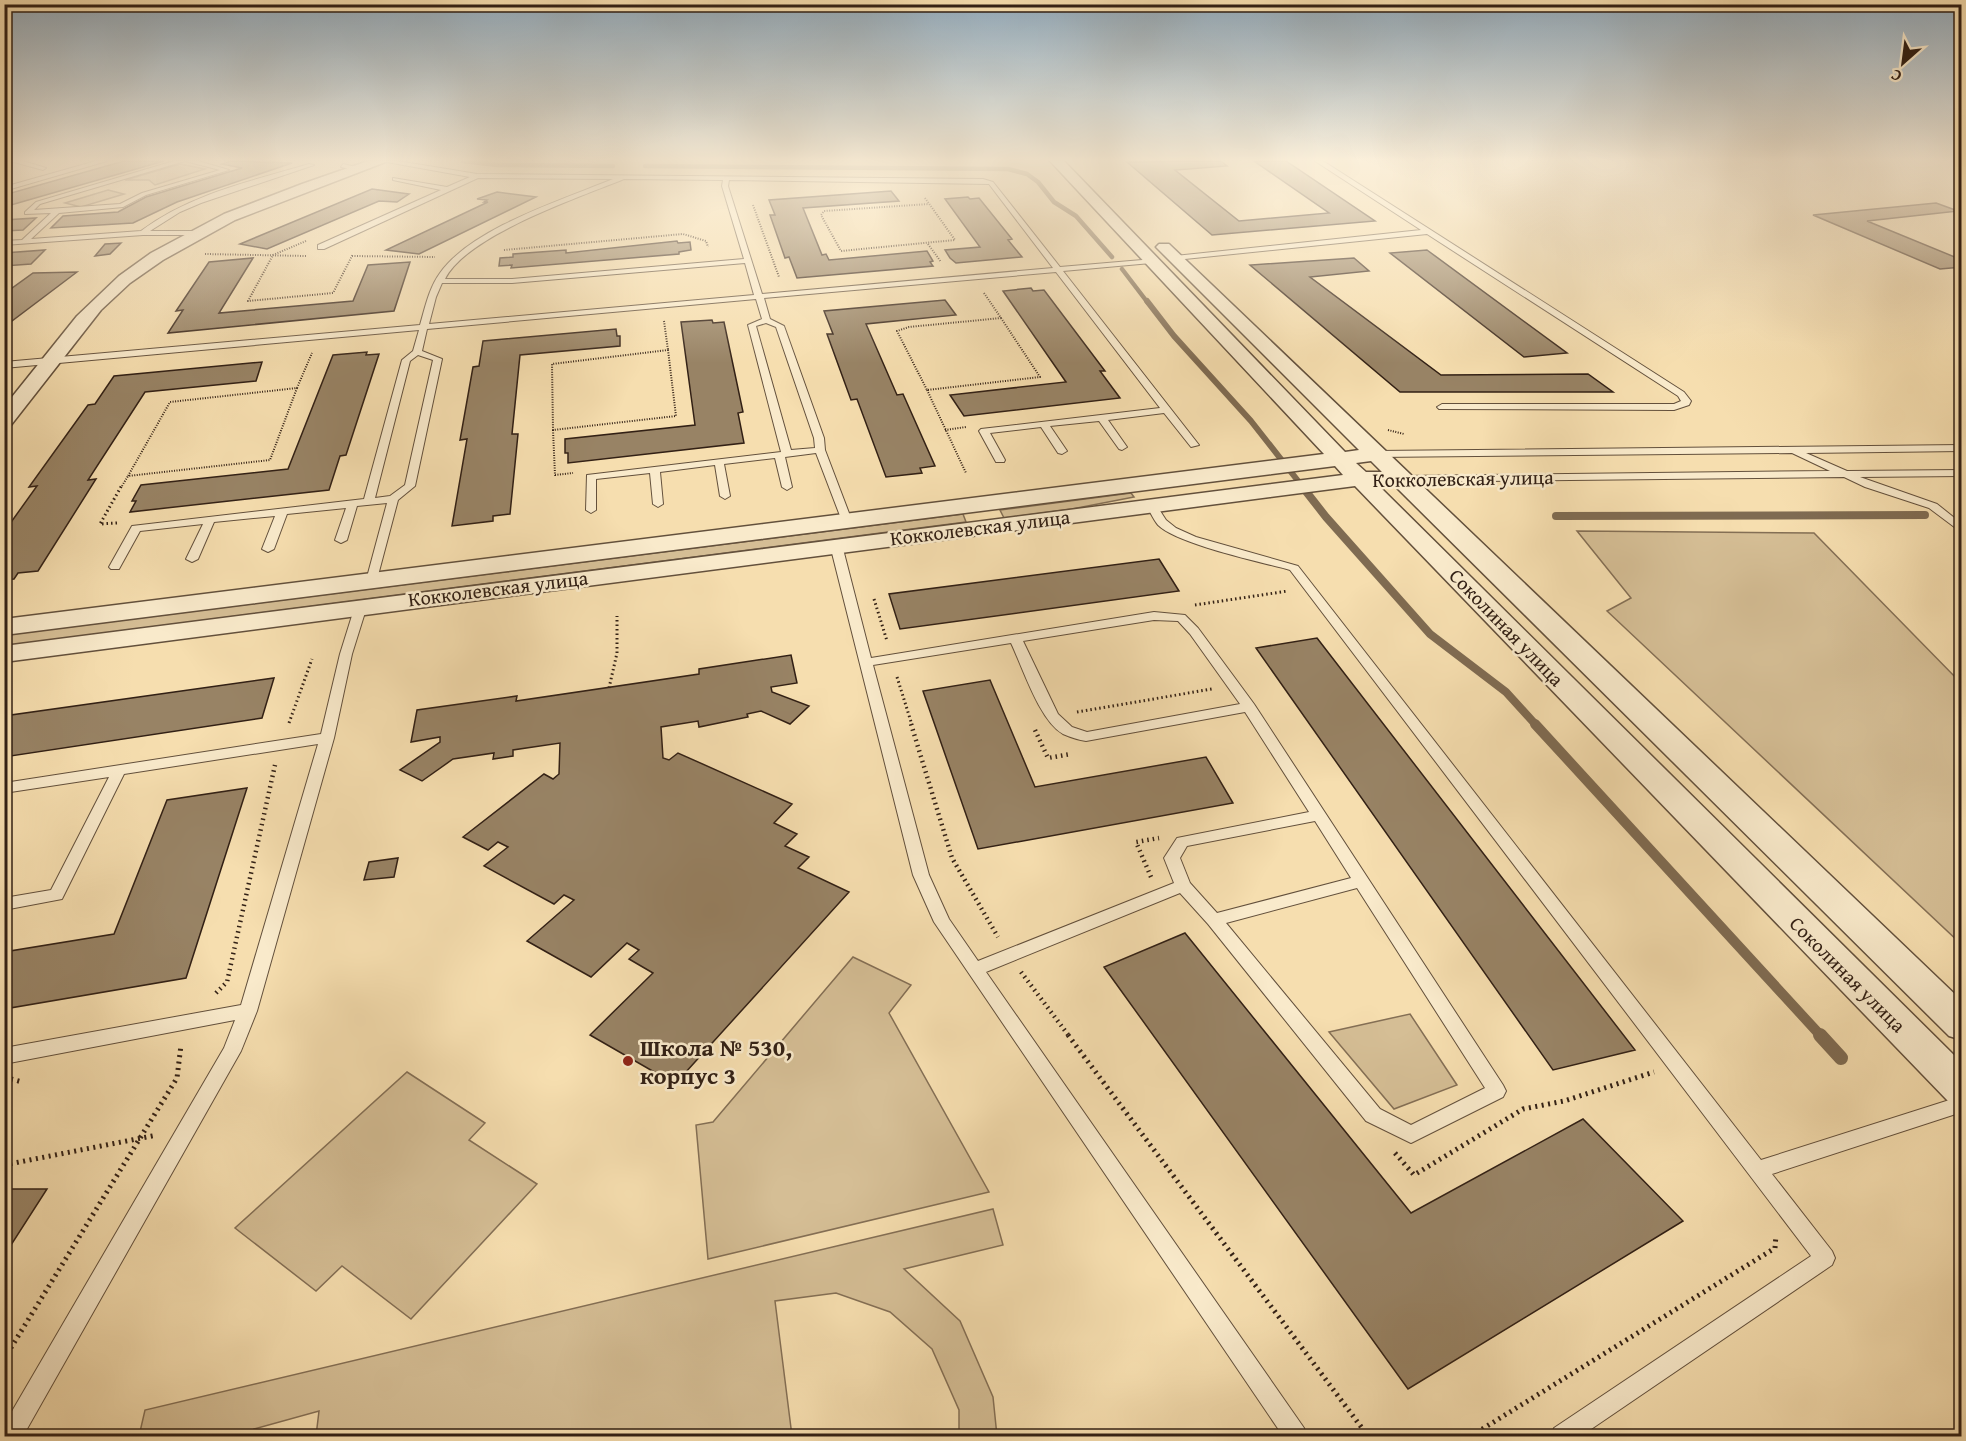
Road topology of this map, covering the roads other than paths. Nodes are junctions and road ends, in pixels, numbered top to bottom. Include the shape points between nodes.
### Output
1 (39, 228) edge
2 (147, 228) edge
3 (210, 228) edge
4 (363, 228) edge
5 (502, 228) edge
6 (737, 228) edge
7 (1025, 228) edge
8 (1129, 228) edge
9 (1136, 228) edge
10 (1421, 228) edge
11 (143, 232) junction
12 (1427, 232) junction
13 (200, 233) junction
14 (24, 242) junction
15 (4, 243) edge
16 (321, 247) dead end
17 (1163, 259) junction
18 (747, 261) junction
19 (1059, 269) junction
20 (440, 280) junction
21 (759, 296) junction
22 (766, 320) junction
23 (424, 326) junction
24 (417, 352) junction
25 (52, 360) junction
26 (4, 364) edge
27 (1442, 407) dead end
28 (1167, 410) junction
29 (1101, 417) junction
30 (4, 421) edge
31 (1044, 424) junction
32 (1194, 445) dead end
33 (1122, 447) dead end
34 (1962, 448) edge
35 (820, 450) junction
36 (1792, 450) junction
37 (1062, 452) dead end
38 (783, 454) junction
39 (1377, 454) junction
40 (1000, 460) dead end
41 (1341, 460) junction
42 (719, 462) junction
43 (655, 469) junction
44 (1962, 473) edge
45 (1845, 474) junction
46 (1362, 479) junction
47 (1402, 479) junction
48 (788, 487) dead end
49 (725, 496) dead end
50 (393, 499) junction
51 (369, 502) junction
52 (352, 504) junction
53 (658, 504) dead end
54 (1151, 505) junction
55 (591, 510) dead end
56 (282, 512) junction
57 (983, 515) junction
58 (210, 520) junction
59 (846, 521) junction
60 (1961, 529) edge
61 (340, 540) dead end
62 (836, 545) junction
63 (268, 549) dead end
64 (192, 559) dead end
65 (115, 567) dead end
66 (372, 581) junction
67 (361, 606) junction
68 (4, 627) edge
69 (1016, 640) junction
70 (4, 654) edge
71 (865, 663) junction
72 (1249, 707) junction
73 (327, 738) junction
74 (119, 770) junction
75 (4, 788) edge
76 (1318, 815) junction
77 (1361, 881) junction
78 (1183, 886) junction
79 (4, 904) edge
80 (1214, 920) junction
81 (975, 969) junction
82 (248, 1011) junction
83 (1962, 1025) edge
84 (4, 1056) edge
85 (1962, 1089) edge
86 (1962, 1104) edge
87 (1757, 1170) junction
88 (10, 1437) edge
89 (1296, 1437) edge
90 (1562, 1437) edge

1 - 14 lane
2 - 11 lane
3 - 13 street
4 - 16 lane
5 - 20 lane via 469,248
6 - 18 lane
7 - 19 lane
8 - 17 street, Соколиная улица
9 - 17 street, Соколиная улица
10 - 12 lane
11 - 13 lane
11 - 14 lane
12 - 17 lane
12 - 27 lane via 1681,394 1686,401 1674,407
13 - 25 street via 112,290
14 - 15 lane
17 - 19 lane
17 - 39 street, Соколиная улица
17 - 41 street, Соколиная улица
18 - 20 lane via 512,281
18 - 21 lane
19 - 21 lane
19 - 28 lane
20 - 23 lane
21 - 22 lane
21 - 23 lane
22 - 35 lane via 780,326
22 - 38 lane via 752,326
23 - 24 lane
23 - 25 lane
24 - 50 lane via 438,358 410,486
24 - 51 lane via 406,360
25 - 26 lane
25 - 30 street
28 - 29 lane
28 - 32 lane
29 - 31 lane
29 - 33 lane
31 - 37 lane
31 - 40 lane via 984,431
34 - 36 lane, Кокколевская улица
35 - 38 lane
35 - 59 lane
36 - 39 lane, Кокколевская улица
36 - 45 lane
38 - 42 lane
38 - 48 lane
39 - 41 street, Кокколевская улица
39 - 47 street, Соколиная улица
41 - 46 street, Соколиная улица
41 - 57 street, Кокколевская улица
42 - 43 lane
42 - 49 lane
43 - 53 lane
43 - 55 lane via 591,477
44 - 45 lane, Кокколевская улица
45 - 47 lane, Кокколевская улица
45 - 60 lane via 1933,506
46 - 47 street, Кокколевская улица
46 - 54 street, Кокколевская улица
46 - 85 street, Соколиная улица
47 - 83 street, Соколиная улица
50 - 51 lane
50 - 66 lane
51 - 52 lane
52 - 56 lane
52 - 61 lane
54 - 57 street, Кокколевская улица
54 - 87 lane via 1162,522 1192,539 1294,568
56 - 58 lane
56 - 63 lane
57 - 59 street, Кокколевская улица
57 - 62 street, Кокколевская улица
58 - 64 lane
58 - 65 lane via 136,528
59 - 66 street, Кокколевская улица
62 - 67 street, Кокколевская улица
62 - 71 lane
66 - 68 street, Кокколевская улица
67 - 70 street, Кокколевская улица
67 - 73 lane
69 - 71 lane
69 - 72 lane via 1154,616 1181,618
69 - 72 lane via 1052,716 1067,730 1086,737
71 - 81 lane via 921,875 942,922
72 - 76 lane
73 - 74 lane
73 - 82 lane
74 - 75 lane
74 - 79 lane via 56,895
76 - 77 lane
76 - 78 lane via 1182,842 1172,858
77 - 80 lane
77 - 80 lane via 1497,1091 1411,1134 1373,1115
78 - 80 lane
78 - 81 lane
81 - 89 lane
82 - 84 lane
82 - 88 lane via 232,1051
86 - 87 lane
87 - 90 lane via 1825,1258

